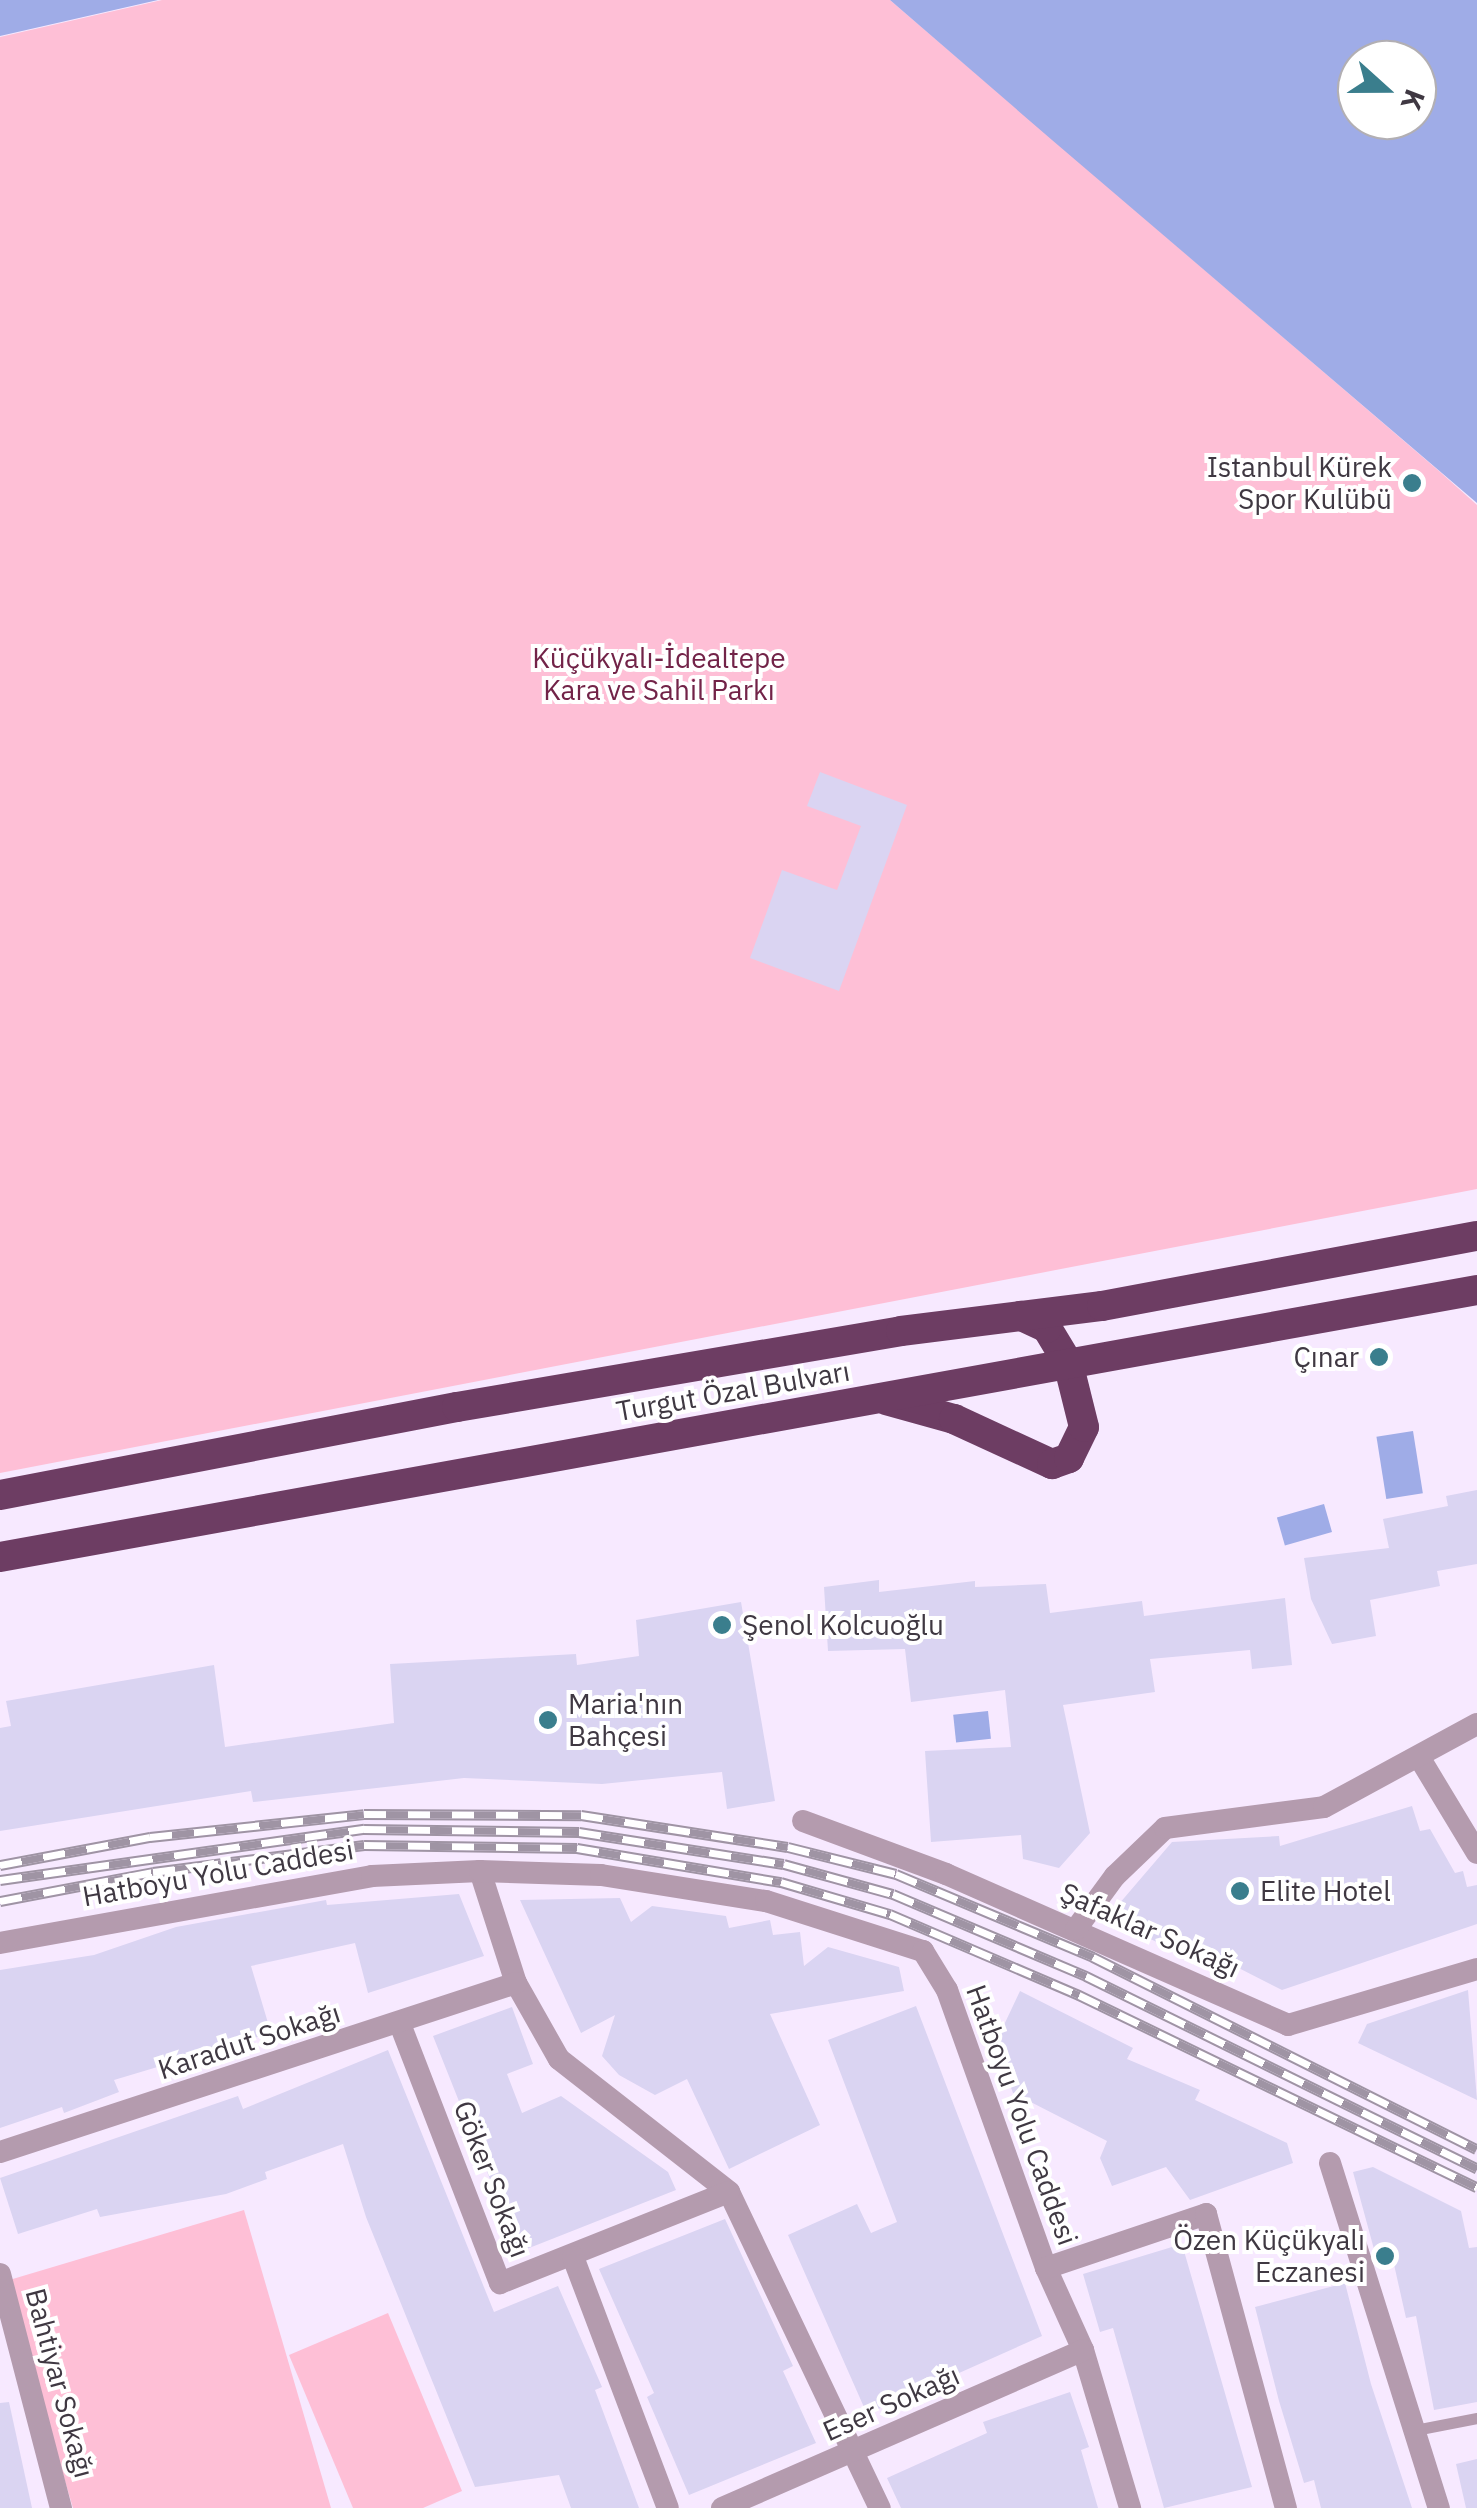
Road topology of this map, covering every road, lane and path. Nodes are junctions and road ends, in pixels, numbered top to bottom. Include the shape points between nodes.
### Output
1 (1477, 1236) edge
2 (1477, 1290) edge
3 (1021, 1316) junction
4 (1068, 1363) junction
5 (878, 1398) junction
6 (0, 1495) edge
7 (0, 1557) edge
8 (1477, 1724) edge
9 (1418, 1756) junction
10 (803, 1822) dead end
11 (1477, 1853) edge
12 (480, 1871) junction
13 (1076, 1930) junction
14 (0, 1943) edge
15 (1477, 1969) edge
16 (516, 1982) junction
17 (400, 2024) junction
18 (0, 2152) edge
19 (1330, 2162) dead end
20 (729, 2192) junction
21 (572, 2257) junction
22 (1046, 2268) junction
23 (0, 2274) edge
24 (1082, 2350) junction
25 (1477, 2418) edge
26 (1415, 2430) junction
27 (853, 2454) junction
28 (62, 2508) edge
29 (668, 2508) edge
30 (722, 2508) edge
31 (880, 2508) edge
32 (1130, 2508) edge
33 (1286, 2508) edge
34 (1439, 2508) edge

1 - 3 highway, Turgut Özal Bulvarı
2 - 4 highway, Turgut Özal Bulvarı
3 - 4 highway via 1047,1328
3 - 6 highway, Turgut Özal Bulvarı via 457,1407
4 - 5 highway, Turgut Özal Bulvarı
4 - 5 highway via 1084,1427 1069,1458 1052,1464 954,1419
5 - 7 highway, Turgut Özal Bulvarı
8 - 9 street
9 - 11 street
9 - 13 street via 1324,1807 1165,1828 1116,1876
10 - 13 street, Şafaklar Sokağı
12 - 14 street, Hatboyu Yolu Caddesi via 372,1876
12 - 16 street
12 - 22 street, Hatboyu Yolu Caddesi via 601,1876 766,1901 923,1952 947,1990
13 - 15 street, Şafaklar Sokağı via 1288,2025
16 - 17 street, Karadut Sokağı
16 - 20 street via 558,2059
17 - 18 street, Karadut Sokağı
17 - 21 street, Göker Sokağı via 500,2283
19 - 26 street
20 - 21 street, Göker Sokağı
20 - 27 street
21 - 29 street, Göker Sokağı
22 - 24 street, Hatboyu Yolu Caddesi
22 - 33 street via 1206,2214
23 - 28 street, Bahtiyar Sokağı
24 - 27 street, Eser Sokağı
24 - 32 street, Hatboyu Yolu Caddesi
25 - 26 lane
26 - 34 street
27 - 30 street, Eser Sokağı
27 - 31 street

